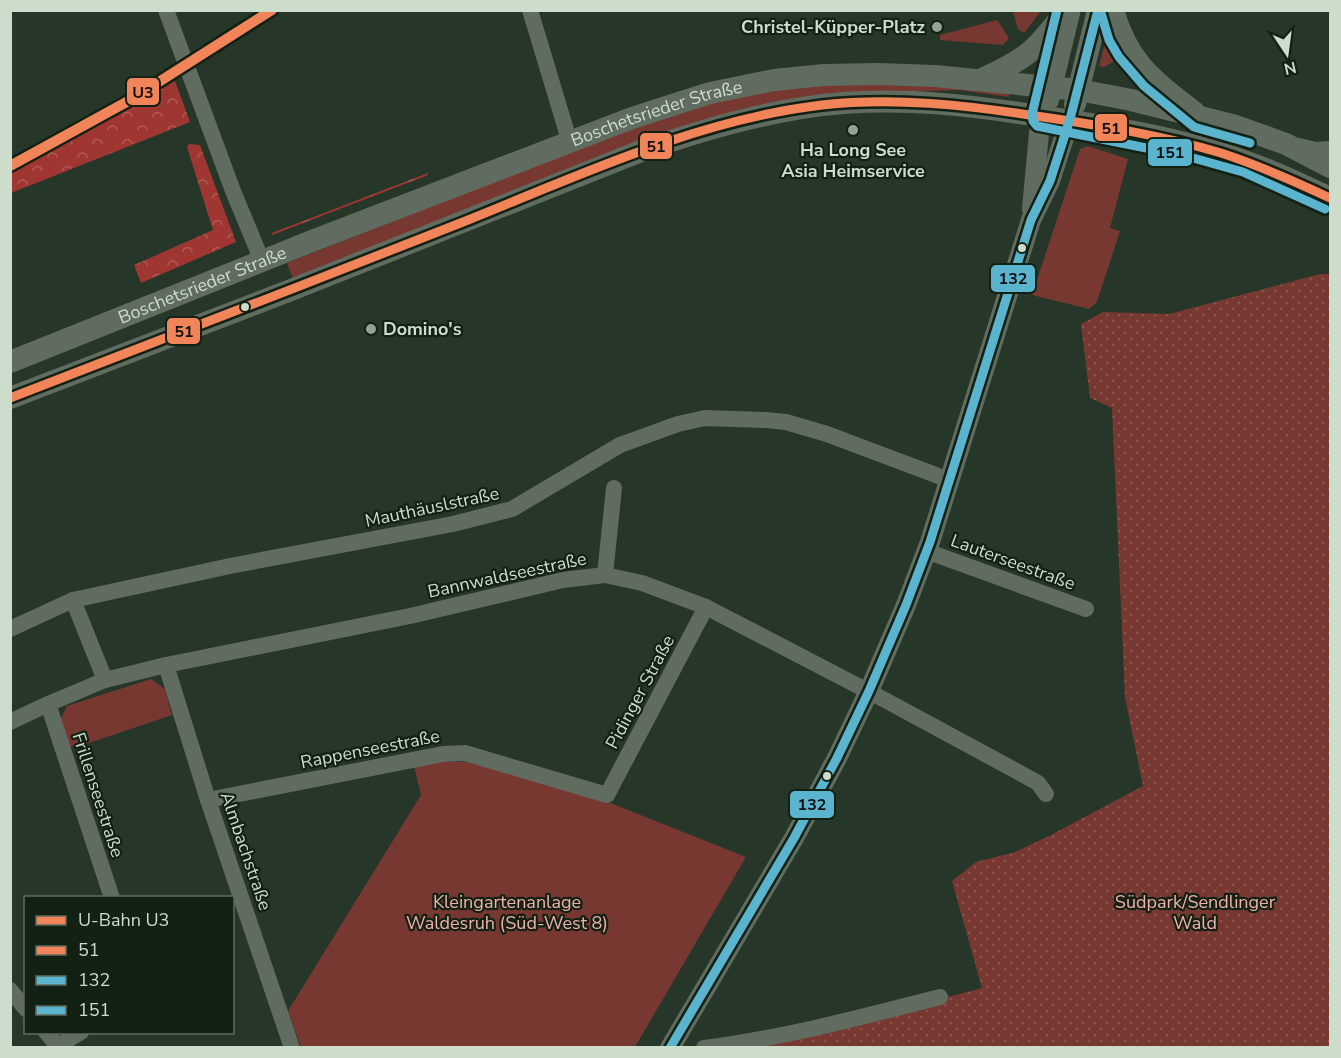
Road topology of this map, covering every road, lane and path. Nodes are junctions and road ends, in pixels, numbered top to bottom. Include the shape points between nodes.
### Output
1 (166, 10) edge
2 (530, 10) edge
3 (1068, 10) edge
4 (1098, 10) edge
5 (1113, 10) edge
6 (774, 80) junction
7 (978, 80) junction
8 (1051, 87) junction
9 (1079, 90) junction
10 (778, 113) junction
11 (1044, 116) junction
12 (1200, 116) junction
13 (1070, 120) junction
14 (570, 142) junction
15 (1286, 144) junction
16 (1330, 149) edge
17 (1330, 167) edge
18 (1330, 198) edge
19 (1031, 220) junction
20 (262, 261) junction
21 (10, 362) edge
22 (10, 398) edge
23 (949, 480) junction
24 (614, 488) dead end
25 (926, 551) junction
26 (605, 575) junction
27 (73, 600) junction
28 (706, 607) junction
29 (1086, 609) dead end
30 (10, 629) edge
31 (166, 665) junction
32 (105, 680) junction
33 (869, 691) junction
34 (48, 704) junction
35 (10, 722) edge
36 (1046, 794) dead end
37 (607, 795) joint
38 (208, 800) junction
39 (112, 896) edge
40 (10, 990) edge
41 (940, 997) dead end
42 (24, 1007) edge
43 (48, 1034) edge
44 (78, 1034) edge
45 (58, 1047) edge
46 (292, 1047) edge
47 (671, 1047) edge
48 (704, 1047) edge

1 - 20 street
2 - 14 street
3 - 7 main road via 1032,52 1010,67
3 - 8 main road
4 - 9 main road
5 - 12 main road via 1120,35 1137,62
6 - 7 main road, Boschetsrieder Straße via 878,74
6 - 10 main road via 781,93
6 - 14 main road, Boschetsrieder Straße via 680,101
7 - 8 main road, Boschetsrieder Straße
8 - 9 main road, Boschetsrieder Straße
8 - 11 main road
9 - 12 main road, Boschetsrieder Straße
9 - 13 main road
10 - 11 main road, Boschetsrieder Straße via 844,103 899,102
10 - 22 main road, Boschetsrieder Straße via 692,133 641,151
11 - 13 main road, Boschetsrieder Straße
11 - 19 street
12 - 15 main road, Boschetsrieder Straße
13 - 18 main road, Boschetsrieder Straße via 1189,144 1247,161
13 - 19 street via 1050,181
14 - 20 main road, Boschetsrieder Straße
15 - 16 street
15 - 17 main road, Boschetsrieder Straße
19 - 23 street
20 - 21 main road, Boschetsrieder Straße
23 - 25 street
23 - 27 street, Mauthäuslstraße via 786,422 705,418 620,445 512,509
24 - 26 street
25 - 29 street, Lauterseestraße
25 - 33 street
26 - 28 street, Bannwaldseestraße via 642,583
26 - 31 street, Bannwaldseestraße via 563,580 410,616
27 - 30 street, Mauthäuslstraße
27 - 32 street
28 - 33 street, Bannwaldseestraße
28 - 37 street, Pidinger Straße
31 - 32 street, Bannwaldseestraße
31 - 38 street, Almbachstraße
32 - 34 street, Bannwaldseestraße
33 - 36 street, Bannwaldseestraße via 1038,783
33 - 47 street via 794,838
34 - 35 street, Bannwaldseestraße
34 - 39 street, Frillenseestraße
37 - 38 street, Rappenseestraße via 465,753
38 - 46 street, Almbachstraße
40 - 42 street
41 - 48 street via 860,1018
43 - 45 street
44 - 45 street

